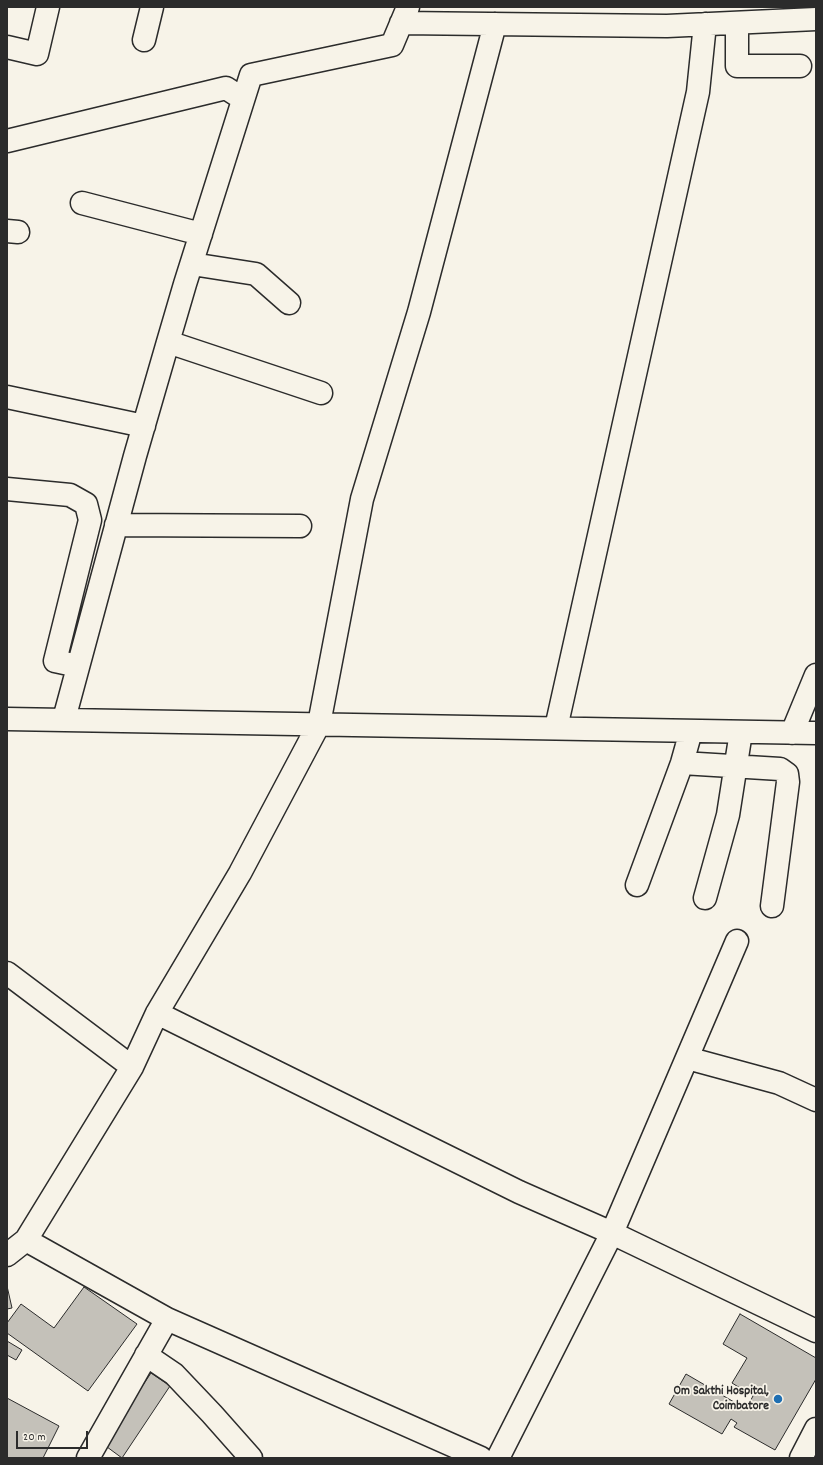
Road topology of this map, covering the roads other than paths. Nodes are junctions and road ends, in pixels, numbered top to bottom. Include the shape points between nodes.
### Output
1 (48, 7) edge
2 (152, 7) edge
3 (404, 15) edge
4 (816, 19) edge
5 (737, 23) junction
6 (495, 24) junction
7 (705, 24) junction
8 (144, 40) dead end
9 (7, 47) edge
10 (800, 66) dead end
11 (243, 99) junction
12 (7, 141) edge
13 (82, 203) dead end
14 (201, 234) junction
15 (192, 264) junction
16 (289, 303) dead end
17 (168, 342) junction
18 (321, 393) dead end
19 (7, 397) edge
20 (144, 426) junction
21 (7, 489) edge
22 (116, 525) junction
23 (300, 526) dead end
24 (78, 666) junction
25 (816, 675) edge
26 (7, 719) edge
27 (64, 719) junction
28 (319, 724) junction
29 (556, 728) junction
30 (691, 731) junction
31 (741, 732) junction
32 (792, 733) junction
33 (816, 733) edge
34 (682, 763) junction
35 (735, 767) junction
36 (637, 886) dead end
37 (705, 898) dead end
38 (772, 906) dead end
39 (737, 941) dead end
40 (7, 973) edge
41 (157, 1013) junction
42 (687, 1058) junction
43 (132, 1067) junction
44 (816, 1100) edge
45 (612, 1232) junction
46 (26, 1240) junction
47 (7, 1255) edge
48 (167, 1319) junction
49 (816, 1331) edge
50 (146, 1355) junction
51 (816, 1429) edge
52 (88, 1458) edge
53 (251, 1458) edge
54 (481, 1458) edge
55 (498, 1458) edge
56 (801, 1458) edge

1 - 9 street via 37,54
2 - 8 street
3 - 6 street
3 - 11 street via 392,45 251,75
4 - 5 street
5 - 7 street
5 - 10 street via 737,66
6 - 7 street
6 - 28 street via 420,312 362,500
7 - 29 street via 698,92
11 - 12 street via 226,88
11 - 14 street
13 - 14 street
14 - 15 street
15 - 16 street via 256,274
15 - 17 street
17 - 18 street
17 - 20 street
19 - 20 street
20 - 22 street
21 - 24 street via 70,495 86,504 90,520 55,661
22 - 23 street
22 - 24 street
24 - 27 street
25 - 32 street
26 - 27 street
27 - 28 street
28 - 29 street
28 - 41 street via 240,873
29 - 30 street
30 - 31 street
30 - 34 street
31 - 32 street
31 - 35 street
32 - 33 street
34 - 35 street
34 - 36 street
35 - 37 street via 728,815
35 - 38 street via 780,769 787,774
39 - 42 street
40 - 43 street
41 - 43 street
41 - 45 street via 519,1192
42 - 44 street via 779,1083
42 - 45 street
43 - 46 street
45 - 49 street
45 - 55 street
46 - 47 street
46 - 48 street
48 - 50 street
48 - 54 street
50 - 52 street
50 - 53 street via 174,1374
51 - 56 street

